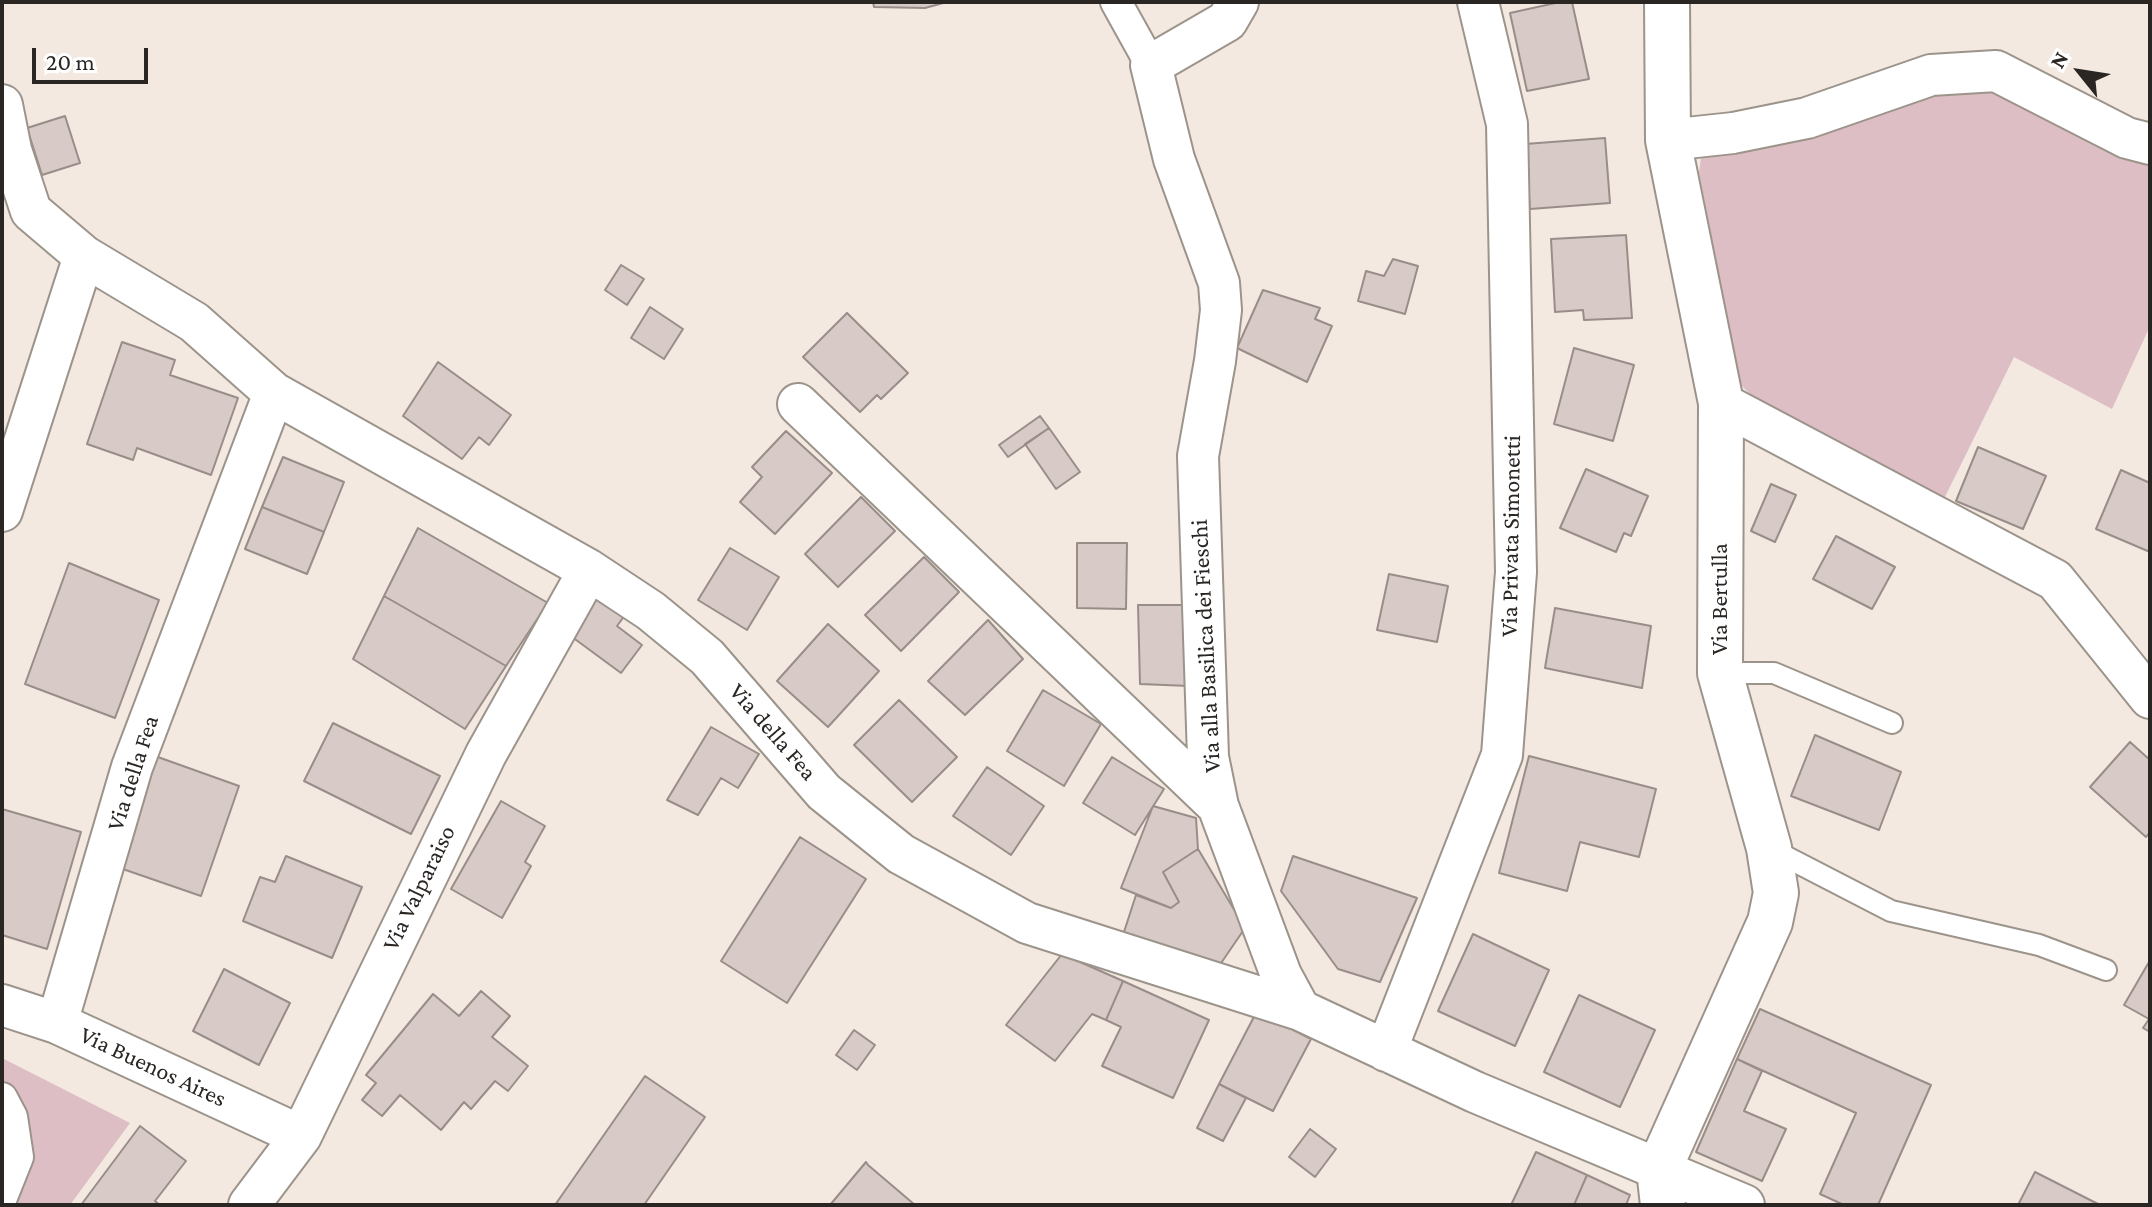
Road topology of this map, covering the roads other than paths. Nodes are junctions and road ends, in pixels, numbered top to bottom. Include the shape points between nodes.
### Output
1 (1116, 2) edge
2 (1238, 2) edge
3 (1478, 2) edge
4 (1667, 2) edge
5 (1151, 65) junction
6 (2, 105) edge
7 (1668, 140) junction
8 (2150, 144) edge
9 (84, 256) junction
10 (274, 393) junction
11 (1721, 403) junction
12 (798, 404) dead end
13 (2, 511) edge
14 (589, 570) junction
15 (1720, 673) junction
16 (2150, 698) edge
17 (1892, 723) dead end
18 (1218, 806) junction
19 (1769, 848) junction
20 (2106, 970) dead end
21 (2, 1005) edge
22 (1300, 1010) junction
23 (57, 1023) junction
24 (1386, 1051) junction
25 (2, 1098) edge
26 (301, 1136) junction
27 (1661, 1187) edge
28 (2, 1197) edge
29 (249, 1205) edge
30 (1744, 1205) edge

1 - 5 street, Via alla Basilica dei Fieschi
2 - 5 street via 1227,21
3 - 24 street, Via Privata Simonetti via 1507,124 1516,572 1502,755
4 - 7 street, Via Bertulla
5 - 18 street, Via alla Basilica dei Fieschi via 1174,159 1219,283 1215,361 1198,456 1208,757
6 - 9 street, Via della Fea via 31,211
7 - 8 street via 1807,118 1931,75 1996,71 2127,138
7 - 11 street, Via Bertulla
9 - 10 street, Via della Fea via 194,322
9 - 13 street
10 - 14 street, Via della Fea
10 - 23 street, Via della Fea via 132,767
11 - 15 street, Via Bertulla
11 - 16 street via 2055,580
12 - 18 street
14 - 22 street, Via della Fea via 707,657 824,792 901,854 1027,923
14 - 26 street, Via Valparaiso via 486,754
15 - 17 lane via 1774,673
15 - 19 street, Via Bertulla
18 - 22 street, Via alla Basilica dei Fieschi via 1281,975
19 - 20 lane via 1891,911 2039,945
19 - 27 street, Via Bertulla via 1776,893 1770,922
21 - 23 street, Via Buenos Aires
22 - 24 street
23 - 26 street, Via Buenos Aires
24 - 27 street
25 - 28 street via 17,1136 18,1157
26 - 29 street, Via Valparaiso
27 - 30 street

